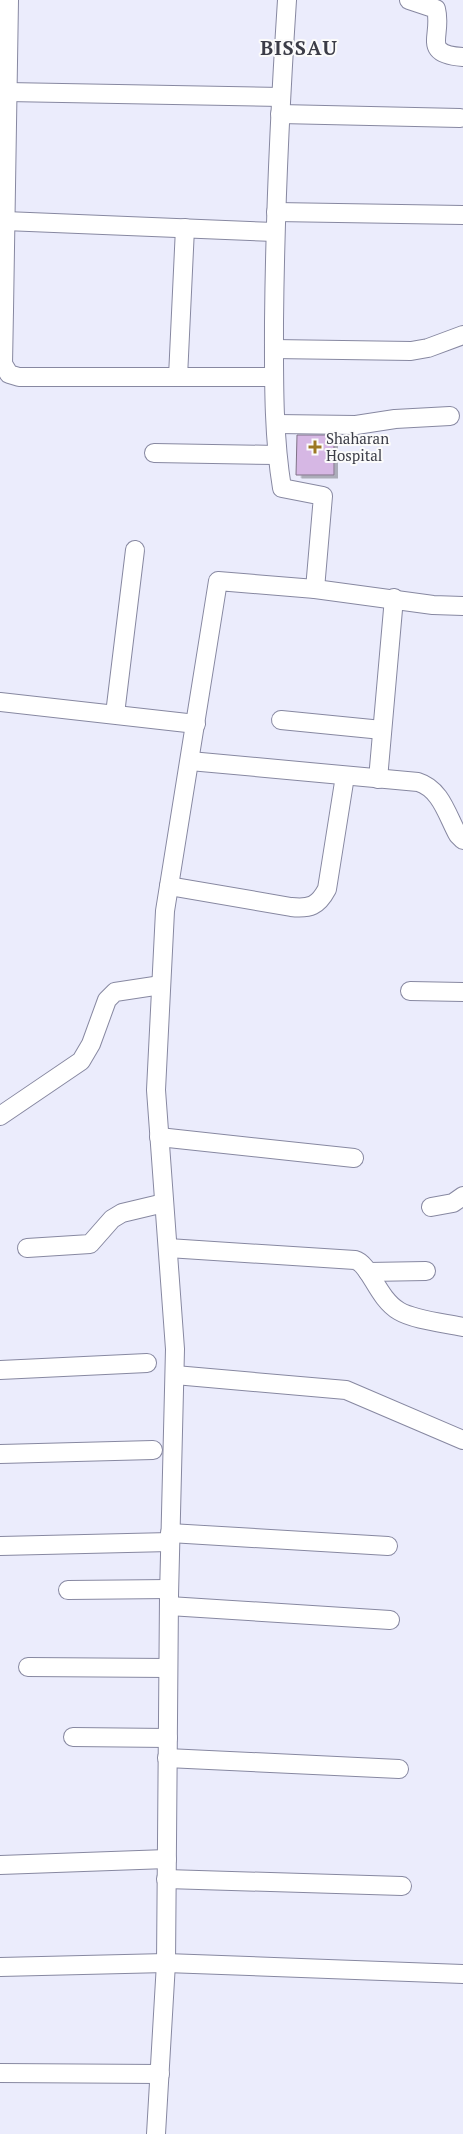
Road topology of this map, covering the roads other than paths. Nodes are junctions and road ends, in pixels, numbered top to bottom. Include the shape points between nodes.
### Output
1 (9, 0) edge
2 (287, 0) edge
3 (409, 0) edge
4 (463, 56) edge
5 (8, 92) junction
6 (281, 106) junction
7 (460, 118) dead end
8 (276, 212) junction
9 (463, 214) edge
10 (5, 221) junction
11 (185, 228) junction
12 (275, 232) junction
13 (2, 310) edge
14 (463, 335) edge
15 (274, 349) junction
16 (178, 376) junction
17 (273, 377) junction
18 (450, 416) dead end
19 (276, 424) junction
20 (154, 453) dead end
21 (277, 455) junction
22 (135, 550) dead end
23 (315, 589) junction
24 (394, 598) junction
25 (463, 606) edge
26 (0, 702) edge
27 (115, 714) junction
28 (281, 720) dead end
29 (196, 724) junction
30 (382, 730) junction
31 (190, 761) junction
32 (345, 776) junction
33 (378, 780) junction
34 (463, 840) edge
35 (169, 886) junction
36 (162, 985) junction
37 (410, 991) dead end
38 (463, 992) edge
39 (0, 1116) edge
40 (159, 1137) junction
41 (354, 1158) dead end
42 (463, 1196) edge
43 (164, 1204) junction
44 (431, 1207) dead end
45 (27, 1248) dead end
46 (168, 1248) junction
47 (426, 1271) dead end
48 (368, 1272) junction
49 (463, 1327) edge
50 (147, 1363) dead end
51 (0, 1370) edge
52 (175, 1375) junction
53 (463, 1440) edge
54 (152, 1450) dead end
55 (0, 1454) edge
56 (170, 1538) junction
57 (0, 1546) edge
58 (388, 1546) dead end
59 (169, 1588) junction
60 (68, 1590) dead end
61 (169, 1606) junction
62 (390, 1620) dead end
63 (28, 1667) dead end
64 (168, 1668) junction
65 (73, 1737) dead end
66 (168, 1738) junction
67 (167, 1758) junction
68 (399, 1769) dead end
69 (167, 1859) junction
70 (0, 1865) edge
71 (166, 1880) junction
72 (402, 1886) dead end
73 (166, 1963) junction
74 (0, 1967) edge
75 (463, 1974) edge
76 (0, 2073) edge
77 (160, 2074) junction
78 (156, 2134) edge

1 - 5 street
2 - 6 street
3 - 4 street via 436,9 438,18 434,44 438,50 452,56
5 - 6 street
5 - 10 street
6 - 7 street
6 - 8 street
8 - 9 street
8 - 12 street
10 - 11 street
10 - 13 street
11 - 12 street
11 - 16 street
12 - 15 street
13 - 16 street via 3,364 9,374 19,377
14 - 15 street via 411,351
15 - 17 street
16 - 17 street
17 - 19 street
18 - 19 street via 356,425
19 - 21 street
20 - 21 street
21 - 23 street via 282,488 323,496
22 - 27 street
23 - 24 street
23 - 29 street via 218,581
24 - 25 street
24 - 30 street
26 - 27 street
27 - 29 street
28 - 30 street
29 - 31 street
30 - 33 street
31 - 32 street
31 - 35 street
32 - 33 street
32 - 35 street via 327,889 314,906 307,909 291,907
33 - 34 street via 418,782 429,786 437,794
35 - 36 street
36 - 39 street via 115,992 107,1000 91,1044 81,1061
36 - 40 street via 156,1090
37 - 38 street
40 - 41 street
40 - 43 street
42 - 44 street via 453,1203
43 - 45 street via 122,1213 112,1219 90,1244
43 - 46 street
46 - 48 street via 355,1260 365,1265
46 - 52 street
47 - 48 street
48 - 49 street via 379,1294 400,1312
50 - 51 street
52 - 53 street via 346,1390
52 - 56 street
54 - 55 street
56 - 57 street
56 - 58 street
56 - 59 street
59 - 60 street
59 - 61 street
61 - 62 street
61 - 64 street
63 - 64 street
64 - 66 street
65 - 66 street
66 - 67 street
67 - 68 street
67 - 69 street
69 - 70 street
69 - 71 street
71 - 72 street
71 - 73 street
73 - 74 street
73 - 75 street
73 - 77 street
76 - 77 street
77 - 78 street

